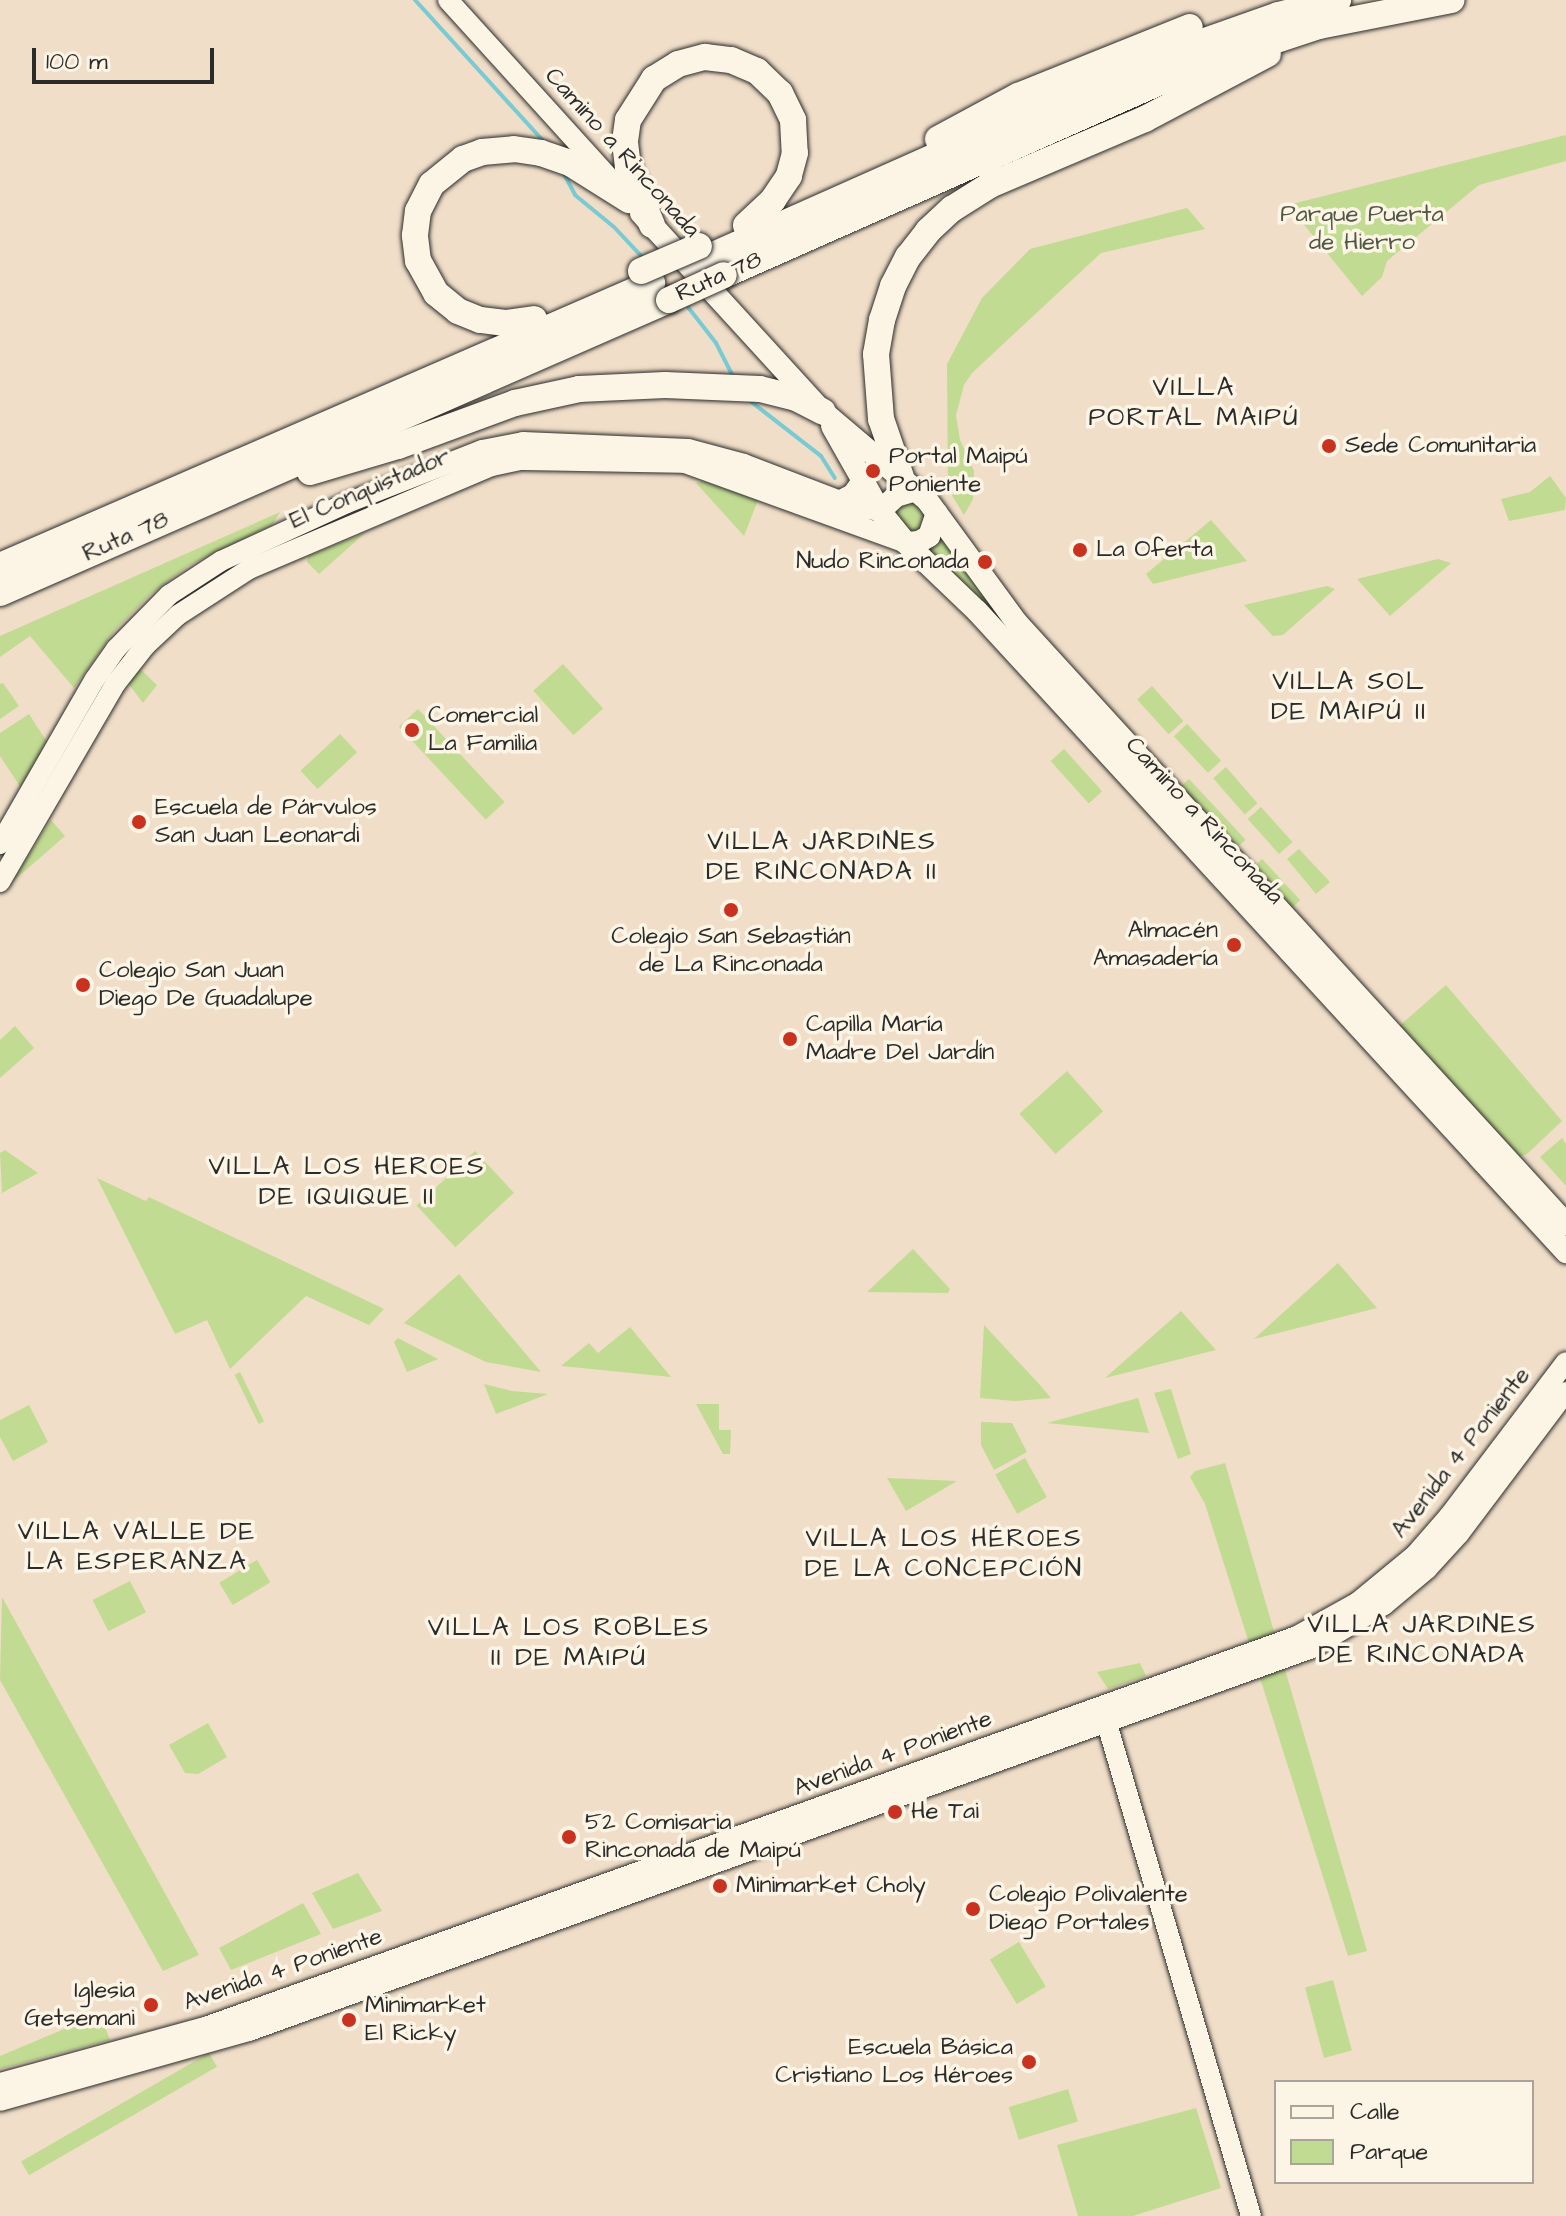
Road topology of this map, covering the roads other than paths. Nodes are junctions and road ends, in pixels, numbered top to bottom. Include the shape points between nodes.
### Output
1 (448, 0) edge
2 (1278, 0) edge
3 (1451, 0) edge
4 (1346, 9) edge
5 (629, 200) junction
6 (652, 225) junction
7 (746, 225) junction
8 (711, 259) junction
9 (654, 284) junction
10 (534, 319) junction
11 (823, 412) junction
12 (210, 476) junction
13 (862, 482) junction
14 (908, 484) junction
15 (841, 501) junction
16 (880, 511) junction
17 (937, 513) junction
18 (174, 516) junction
19 (906, 543) junction
20 (0, 566) edge
21 (0, 593) edge
22 (0, 844) edge
23 (0, 882) edge
24 (1566, 1224) edge
25 (1566, 1252) edge
26 (1566, 1362) edge
27 (1566, 1392) edge
28 (1104, 1715) junction
29 (576, 1904) junction
30 (0, 2083) edge
31 (0, 2101) edge
32 (1251, 2216) edge

1 - 5 street, Camino a Rinconada
2 - 7 highway via 1099,61
3 - 4 highway, Ruta 78
4 - 8 highway, Ruta 78 via 1278,15 1154,59
4 - 14 highway via 1145,119 990,185 928,231 893,286 876,354 881,419
5 - 6 main road, Camino a Rinconada
5 - 10 highway via 570,163 526,150 472,155 432,184 418,211 415,235 418,261 436,293 450,307 480,320
6 - 7 highway via 628,167 628,120 654,79 678,64 705,57 757,71 780,93 793,120 795,153 789,176
6 - 11 main road, Camino a Rinconada
7 - 8 highway
8 - 9 highway, bridge
8 - 9 highway, Ruta 78, bridge
9 - 10 highway
9 - 12 highway, Ruta 78
9 - 18 highway, Ruta 78
10 - 12 highway via 312,420
11 - 13 main road, Camino a Rinconada
11 - 14 main road, Camino a Rinconada
11 - 18 highway via 760,389 633,385 557,393
12 - 20 highway, Ruta 78
13 - 15 main road
13 - 16 main road, Camino a Rinconada
14 - 16 main road
14 - 17 main road, Camino a Rinconada
15 - 16 street, El Conquistador
15 - 22 street, El Conquistador via 688,449 523,442 482,450 347,503 204,570 143,619 95,679
16 - 19 main road, Camino a Rinconada
17 - 19 main road via 929,536
17 - 24 main road, Camino a Rinconada via 1017,623
18 - 21 highway, Ruta 78
19 - 23 street, El Conquistador via 685,463 520,460 492,466 249,569 178,615 116,683
19 - 25 main road, Camino a Rinconada via 977,611
26 - 28 street, Avenida 4 Poniente via 1443,1524 1378,1587 1297,1636
27 - 28 street, Avenida 4 Poniente via 1459,1534 1384,1605 1286,1659
28 - 29 street, Avenida 4 Poniente
28 - 32 street
29 - 30 street, Avenida 4 Poniente via 208,2026
29 - 31 street, Avenida 4 Poniente via 249,2031

